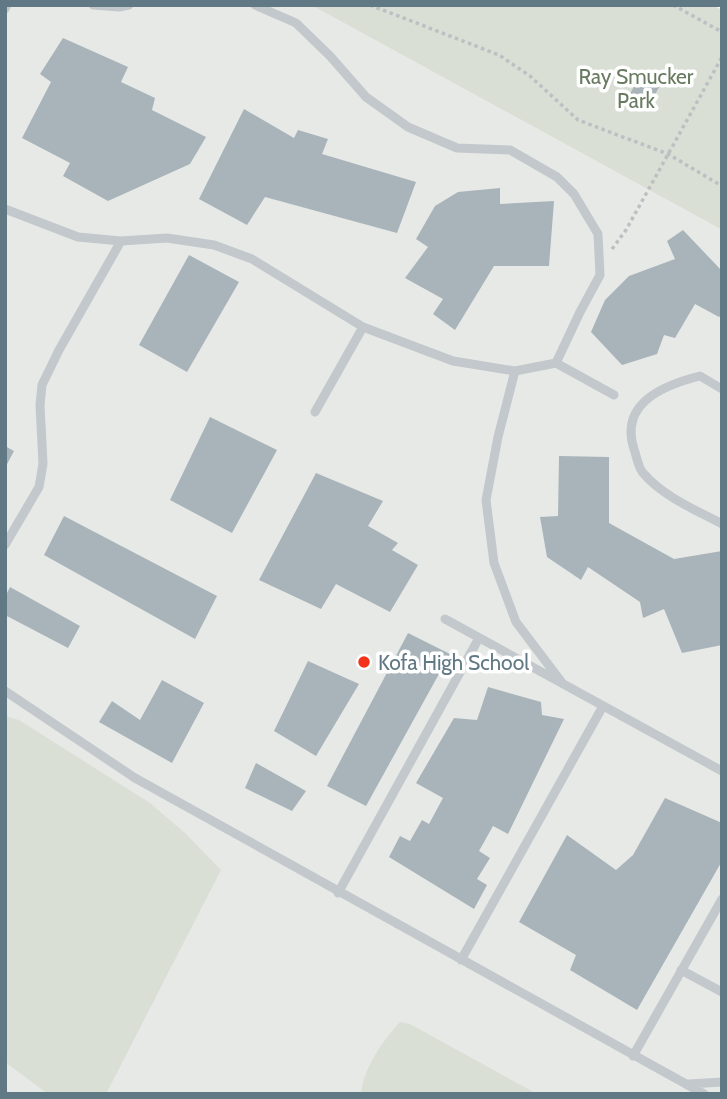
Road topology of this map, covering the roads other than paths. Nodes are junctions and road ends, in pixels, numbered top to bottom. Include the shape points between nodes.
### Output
1 (93, 5) edge
2 (129, 5) edge
3 (254, 5) edge
4 (5, 209) edge
5 (121, 242) junction
6 (363, 327) junction
7 (556, 363) junction
8 (515, 371) junction
9 (722, 389) edge
10 (614, 394) dead end
11 (315, 412) dead end
12 (722, 524) edge
13 (5, 545) edge
14 (445, 619) dead end
15 (479, 638) junction
16 (563, 684) junction
17 (5, 691) edge
18 (603, 706) junction
19 (722, 771) edge
20 (338, 892) junction
21 (722, 899) edge
22 (461, 960) junction
23 (681, 970) junction
24 (722, 992) edge
25 (634, 1056) junction
26 (722, 1083) edge
27 (686, 1084) junction
28 (704, 1094) edge

1 - 2 lane
3 - 7 lane via 296,23 366,97 408,127 457,148 510,150 557,177 575,194 598,234 600,275
4 - 5 lane via 78,237
5 - 6 lane via 167,238 214,245 252,259
5 - 13 lane via 42,386 39,487
6 - 8 lane via 453,361
6 - 11 lane
7 - 8 lane
7 - 10 lane
8 - 16 lane via 486,500 494,563 516,622
9 - 12 lane via 700,376 671,384 641,403 631,439 642,473 673,498
14 - 15 lane
15 - 16 lane
15 - 20 lane
16 - 18 lane
17 - 20 lane via 135,778
18 - 19 lane
18 - 22 lane
20 - 22 lane
21 - 23 lane
22 - 25 lane
23 - 24 lane
23 - 25 lane
25 - 27 lane
26 - 27 lane
27 - 28 lane

